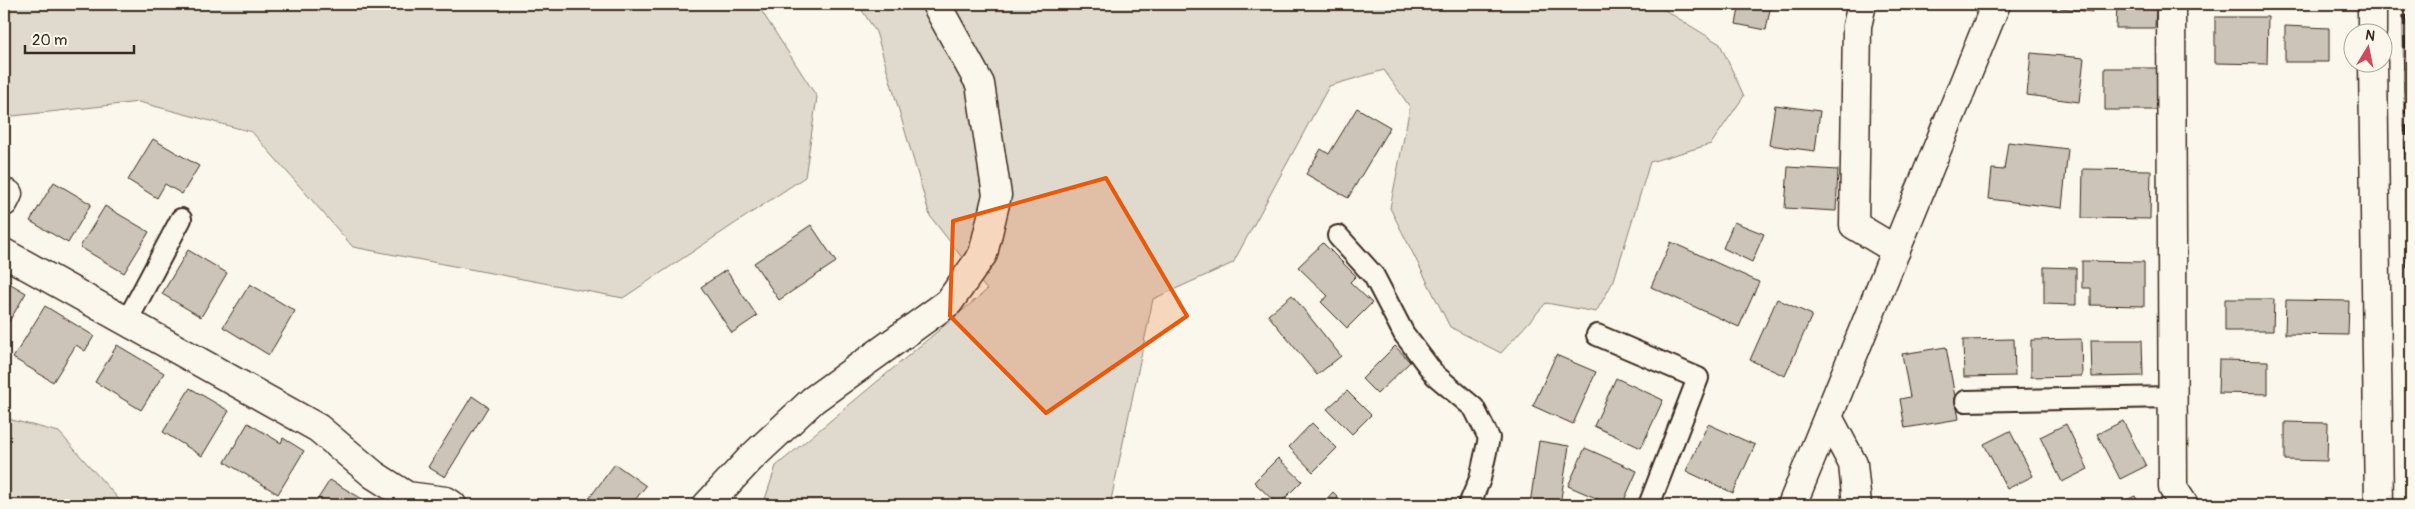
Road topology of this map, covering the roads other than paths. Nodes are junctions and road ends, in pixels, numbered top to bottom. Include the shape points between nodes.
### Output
1 (936, 4) edge
2 (1862, 4) edge
3 (1996, 4) edge
4 (2170, 4) edge
5 (2372, 4) edge
6 (2372, 22) edge
7 (2373, 72) edge
8 (182, 219) dead end
9 (1338, 236) dead end
10 (1896, 250) junction
11 (4, 253) edge
12 (126, 321) junction
13 (1597, 335) dead end
14 (2174, 396) junction
15 (1966, 401) dead end
16 (1828, 417) junction
17 (452, 505) edge
18 (707, 505) edge
19 (1469, 505) edge
20 (1648, 505) edge
21 (1792, 505) edge
22 (1857, 505) edge
23 (2184, 505) edge
24 (2379, 505) edge

1 - 18 street via 980,84 996,195 983,254 948,302 813,400
2 - 10 street via 1857,26 1854,225
3 - 10 street
4 - 14 street
5 - 6 street
7 - 24 street
8 - 12 lane
9 - 19 lane via 1374,276 1404,334 1435,375 1474,408 1488,438 1480,479
10 - 16 street
11 - 12 street
12 - 17 street via 318,428 374,475 407,496 446,500
13 - 20 lane via 1698,378
14 - 15 lane
14 - 23 street via 2173,488
16 - 21 street
16 - 22 street via 1853,464

